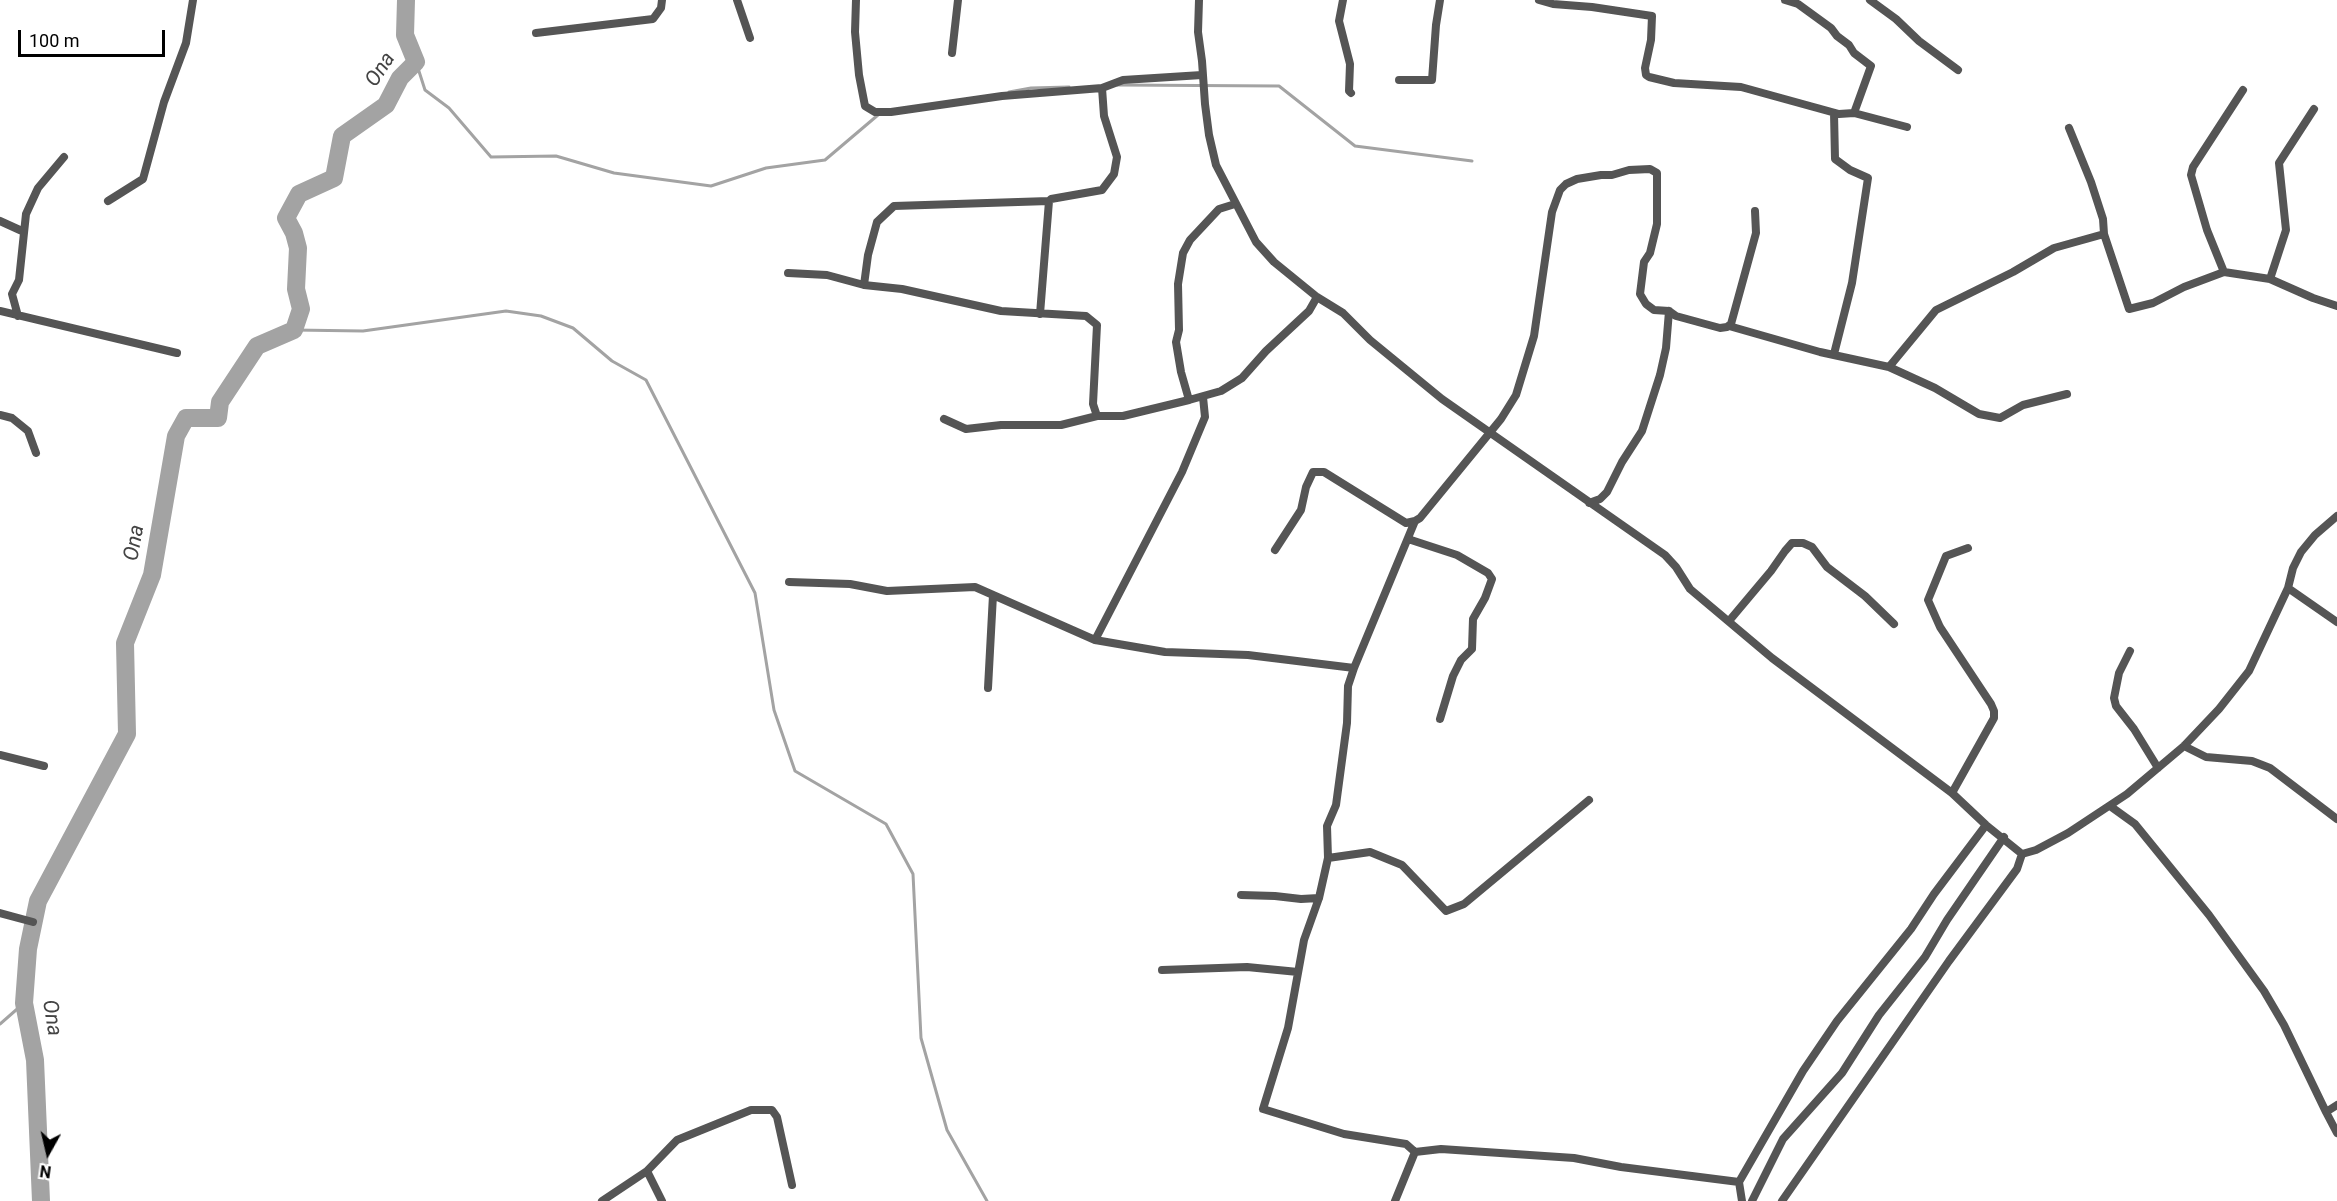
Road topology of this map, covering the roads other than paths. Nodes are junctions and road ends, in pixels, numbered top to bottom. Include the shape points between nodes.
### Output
1 (194, 0) edge
2 (662, 0) edge
3 (737, 0) edge
4 (856, 0) edge
5 (958, 0) edge
6 (1199, 0) edge
7 (1343, 0) edge
8 (1440, 0) edge
9 (1539, 0) edge
10 (1788, 0) edge
11 (1870, 0) edge
12 (1570, 2) edge
13 (536, 33) dead end
14 (750, 38) dead end
15 (952, 53) dead end
16 (1958, 70) dead end
17 (1202, 75) junction
18 (1399, 80) dead end
19 (1102, 88) junction
20 (2243, 90) dead end
21 (1351, 93) dead end
22 (2314, 109) dead end
23 (1834, 113) junction
24 (1854, 113) junction
25 (1907, 127) dead end
26 (2069, 128) dead end
27 (64, 157) dead end
28 (108, 201) dead end
29 (1048, 201) junction
30 (1235, 204) junction
31 (1755, 211) dead end
32 (0, 221) edge
33 (22, 231) junction
34 (2104, 234) junction
35 (2224, 272) junction
36 (788, 273) dead end
37 (2270, 279) junction
38 (864, 285) junction
39 (1317, 297) junction
40 (2337, 306) edge
41 (0, 311) edge
42 (1670, 311) junction
43 (1040, 314) junction
44 (18, 316) junction
45 (1729, 326) junction
46 (177, 353) dead end
47 (1834, 354) junction
48 (1889, 367) junction
49 (2067, 394) dead end
50 (1203, 397) junction
51 (1189, 400) junction
52 (0, 415) edge
53 (1097, 416) junction
54 (944, 419) dead end
55 (1490, 433) junction
56 (36, 453) dead end
57 (1589, 504) junction
58 (1415, 521) junction
59 (2335, 522) edge
60 (1408, 539) junction
61 (1968, 548) dead end
62 (1275, 550) dead end
63 (789, 582) dead end
64 (2288, 588) junction
65 (993, 595) junction
66 (1729, 621) junction
67 (2337, 622) edge
68 (1894, 624) dead end
69 (1095, 639) junction
70 (2130, 651) dead end
71 (1354, 668) junction
72 (988, 688) dead end
73 (1440, 719) dead end
74 (2184, 746) junction
75 (0, 755) edge
76 (44, 765) dead end
77 (2158, 768) junction
78 (1952, 793) junction
79 (1589, 800) dead end
80 (2110, 806) junction
81 (2337, 819) edge
82 (1986, 825) junction
83 (2004, 837) junction
84 (2022, 854) junction
85 (1328, 858) junction
86 (1241, 896) dead end
87 (1319, 898) junction
88 (0, 913) edge
89 (33, 922) dead end
90 (1162, 970) dead end
91 (1298, 972) junction
92 (2337, 1105) edge
93 (2326, 1112) junction
94 (2337, 1133) edge
95 (1415, 1152) junction
96 (647, 1171) junction
97 (1739, 1182) junction
98 (792, 1185) dead end
99 (602, 1201) edge
100 (662, 1201) edge
101 (1395, 1201) edge
102 (1742, 1201) edge
103 (1752, 1201) edge
104 (1782, 1201) edge

1 - 28 street via 186,44 164,102 143,179
2 - 13 street via 662,8 653,19
3 - 14 street
4 - 19 street via 859,75 865,106 874,112
5 - 15 street
6 - 17 street
7 - 21 street via 1339,21 1350,64
8 - 18 street via 1432,80
9 - 12 street via 1553,4
10 - 24 street via 1831,28 1871,66
11 - 16 street
12 - 23 street via 1652,16 1645,68 1649,77 1674,83 1741,87
17 - 19 street via 1123,81
17 - 30 street via 1216,165
19 - 29 street via 1104,116 1117,157 1114,174 1102,190
20 - 35 street via 2191,175
22 - 37 street via 2279,163 2286,230
23 - 24 street
23 - 47 street via 1835,159 1868,178 1852,284
24 - 25 street
26 - 34 street via 2091,182
27 - 33 street via 38,188 28,206
29 - 38 street via 894,206 877,222
29 - 43 street
30 - 39 street via 1256,242
30 - 51 street via 1219,209 1183,253 1176,342
31 - 45 street via 1755,237
32 - 33 street
33 - 44 street via 19,280 12,294
34 - 35 street via 2129,309 2153,303
34 - 48 street via 2054,248 1936,309
35 - 37 street
36 - 38 street via 827,275
37 - 40 street
38 - 43 street via 902,289 1001,311
39 - 50 street via 1309,311 1242,378
39 - 55 street via 1343,313 1442,399
41 - 44 street
42 - 45 street via 1720,328
42 - 55 street via 1654,310 1640,294 1644,262 1657,224 1657,173 1650,169 1629,170 1566,184 1552,212 1534,336 1524,374 1510,406
42 - 57 street via 1660,375 1642,431 1607,492
43 - 53 street via 1086,316 1097,325 1093,404
44 - 46 street
45 - 47 street
47 - 48 street
48 - 49 street via 1979,414 2000,418 2023,405
50 - 51 street
50 - 69 street via 1205,417 1182,472
51 - 53 street via 1123,416
52 - 56 street via 12,418 28,431
53 - 54 street via 1061,425 966,429
55 - 57 street
55 - 58 street
57 - 66 street via 1665,555 1690,589
58 - 60 street
58 - 62 street via 1406,523 1324,472 1312,472 1301,510
59 - 64 street via 2315,535 2301,552
60 - 71 street
60 - 73 street via 1456,555 1492,579 1473,619 1472,649 1453,676
61 - 78 street via 1946,556 1928,600 1940,627 1994,711 1994,718
63 - 65 street via 850,584 887,591 975,587
64 - 67 street
64 - 74 street via 2249,671
65 - 69 street
65 - 72 street
66 - 68 street via 1785,550 1792,543 1803,543
66 - 78 street via 1794,676
69 - 71 street via 1165,652 1248,655
70 - 77 street via 2119,673 2114,698
71 - 85 street via 1348,686 1336,805 1327,826
74 - 77 street
74 - 81 street via 2206,757 2252,761 2270,768
75 - 76 street
77 - 80 street
78 - 82 street
79 - 85 street via 1464,903 1446,911 1402,866 1370,852
80 - 84 street via 2052,842
80 - 93 street via 2135,824 2264,991
82 - 83 street
82 - 97 street via 1911,930 1820,1046 1768,1127
83 - 84 street
83 - 103 street via 1842,1073 1783,1139
84 - 104 street via 2017,869 1948,961
85 - 87 street
86 - 87 street
87 - 91 street
88 - 89 street
90 - 91 street via 1247,967
91 - 95 street via 1288,1028 1263,1109 1344,1134 1406,1144
92 - 93 street
93 - 94 street
95 - 97 street via 1441,1149 1574,1158
95 - 101 street
96 - 98 street via 677,1140 751,1110 772,1110 777,1117
96 - 99 street
96 - 100 street
97 - 102 street

